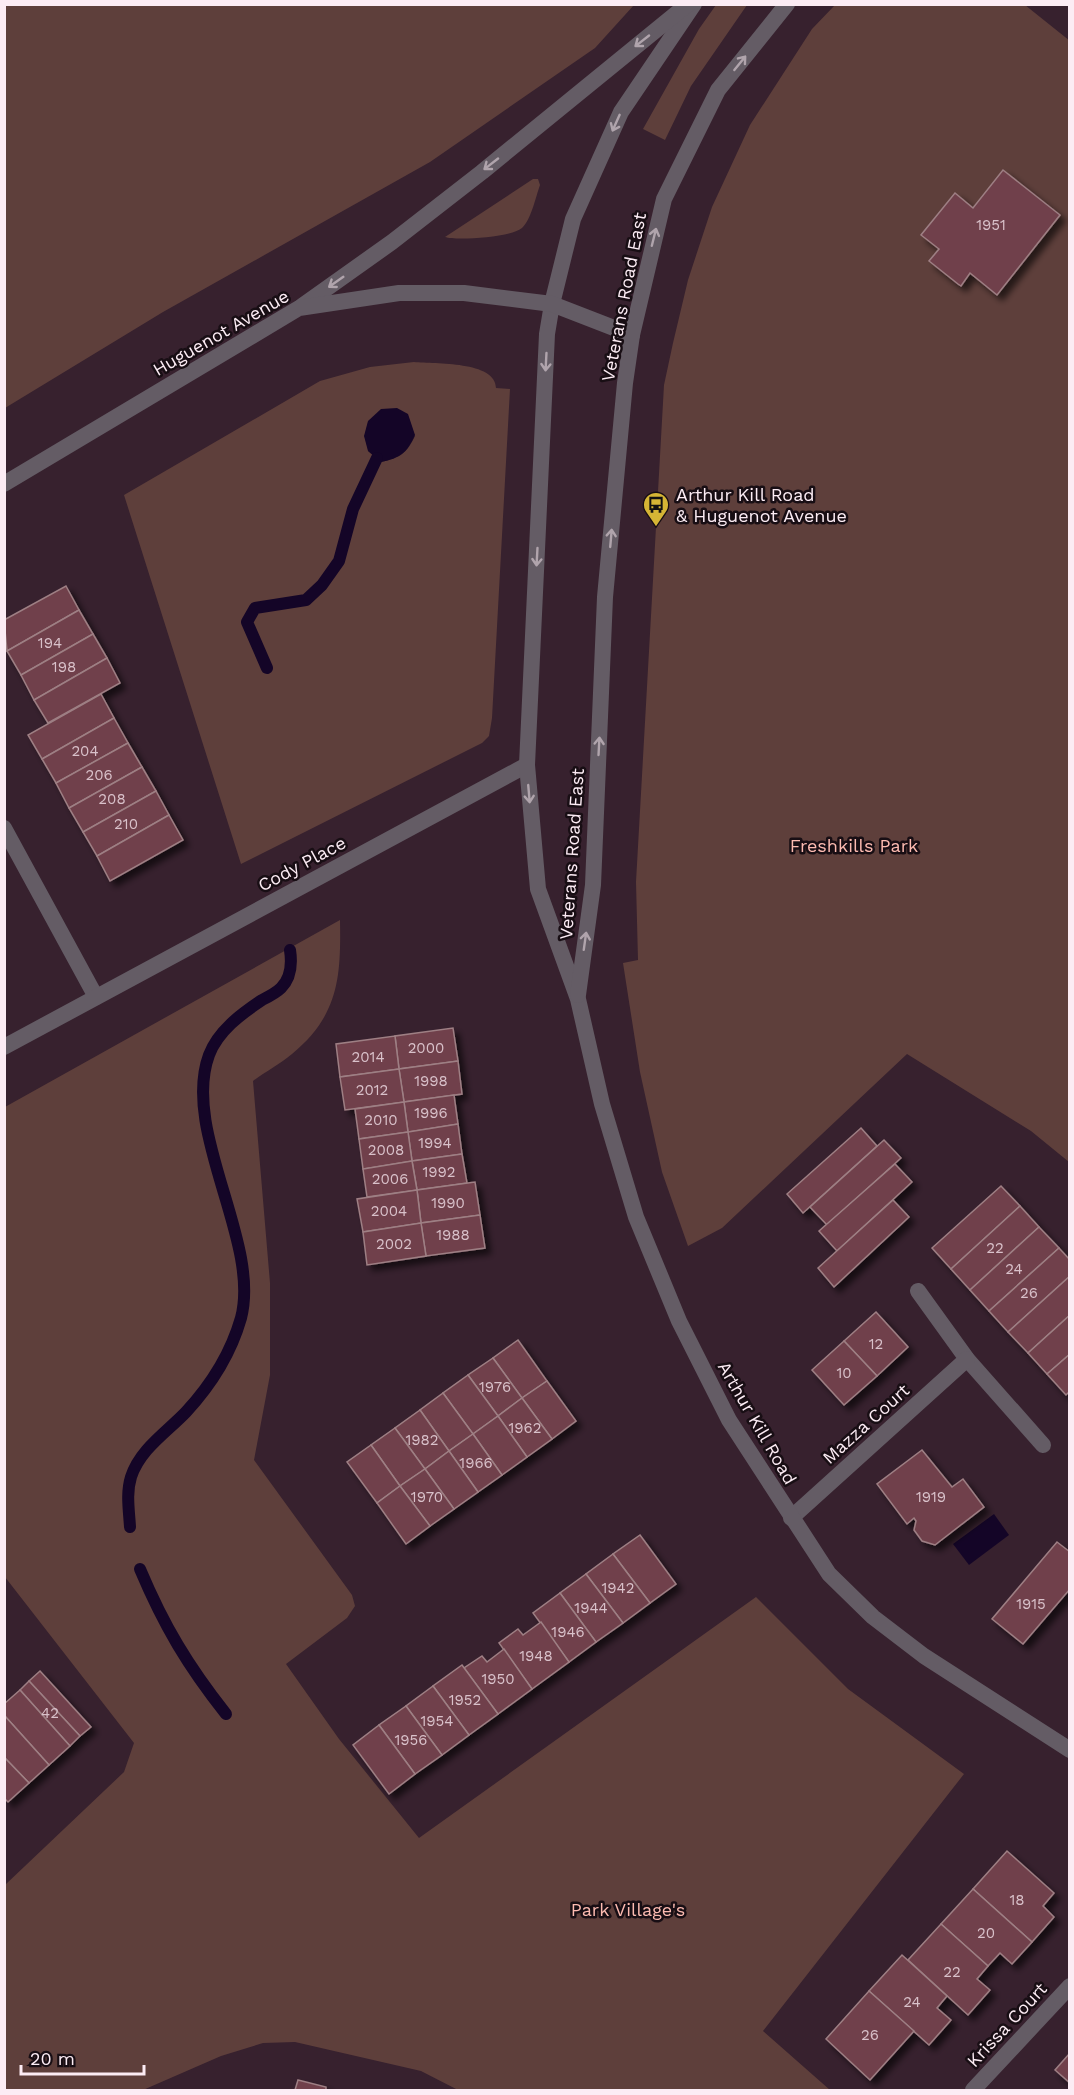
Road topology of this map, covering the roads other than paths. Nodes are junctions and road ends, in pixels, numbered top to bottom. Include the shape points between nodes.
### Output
1 (688, 4) edge
2 (694, 4) edge
3 (787, 4) edge
4 (552, 304) junction
5 (299, 308) junction
6 (632, 335) junction
7 (4, 484) edge
8 (527, 765) junction
9 (4, 828) edge
10 (96, 997) junction
11 (578, 999) junction
12 (4, 1047) edge
13 (918, 1291) dead end
14 (967, 1359) junction
15 (1043, 1445) dead end
16 (791, 1518) junction
17 (1070, 1750) edge
18 (1070, 1986) edge
19 (973, 2091) edge

1 -> 5 street via 473,179
2 -> 4 street, Veterans Road East via 621,112 573,219
6 -> 3 street, Veterans Road East via 664,200 718,90
4 - 5 street, Huguenot Avenue via 464,293 399,293
4 - 6 street, Huguenot Avenue
4 -> 8 street, Veterans Road East
5 - 7 street, Huguenot Avenue
11 -> 6 street, Veterans Road East via 593,885 605,597
8 - 10 street, Cody Place
8 -> 11 street, Veterans Road East via 538,889
9 - 10 street
10 - 12 street, Cody Place
11 - 16 street, Arthur Kill Road via 602,1104 636,1217 675,1312 729,1420
13 - 14 street
14 - 15 street
14 - 16 street, Mazza Court
16 - 17 street, Arthur Kill Road via 830,1574 873,1617 924,1656
18 - 19 street, Krissa Court

